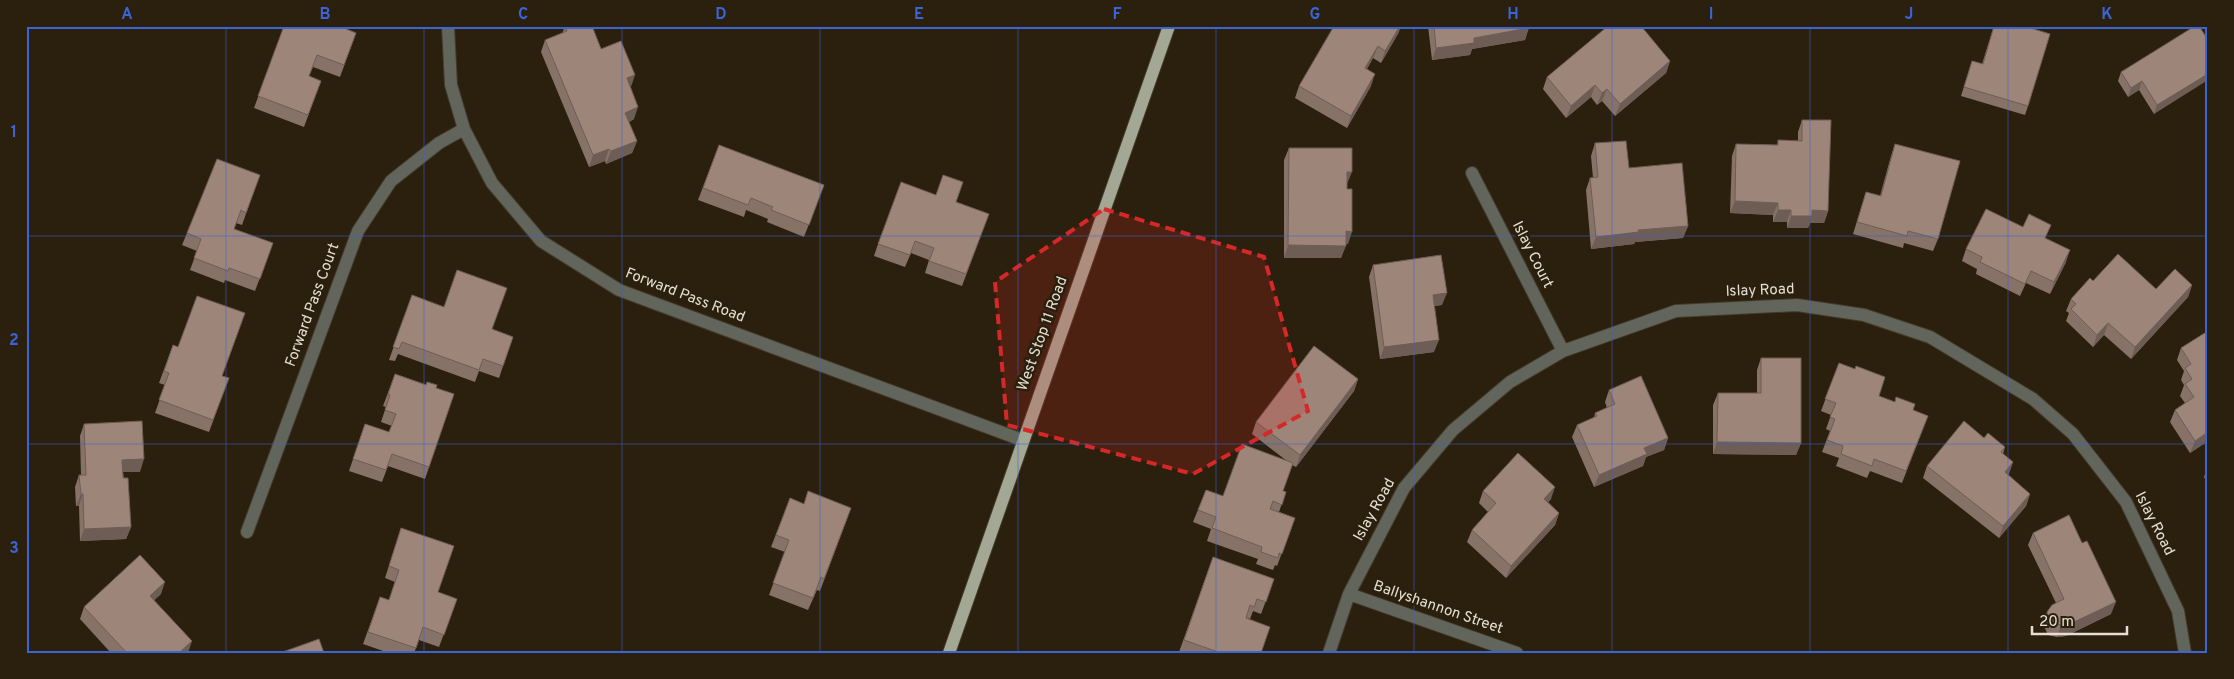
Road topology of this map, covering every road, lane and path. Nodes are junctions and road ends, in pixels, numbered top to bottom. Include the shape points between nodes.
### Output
1 (448, 26) edge
2 (1169, 26) edge
3 (464, 129) junction
4 (1472, 173) dead end
5 (1563, 351) junction
6 (1022, 440) junction
7 (247, 532) dead end
8 (1349, 594) junction
9 (948, 653) edge
10 (1329, 653) edge
11 (1517, 653) edge
12 (2185, 653) edge

1 - 3 street, Forward Pass Road via 451,85
2 - 6 main road, West Stop 11 Road
3 - 6 street, Forward Pass Road via 492,183 541,240 619,290
3 - 7 street, Forward Pass Court via 439,142 391,181 358,231
4 - 5 street, Islay Court
5 - 8 street, Islay Road via 1510,382 1452,430 1404,488
5 - 12 street, Islay Road via 1676,311 1797,305 1864,316 1930,337 2034,399 2073,434 2126,502 2178,611
6 - 9 main road, West Stop 11 Road
8 - 10 street, Islay Road
8 - 11 street, Ballyshannon Street

